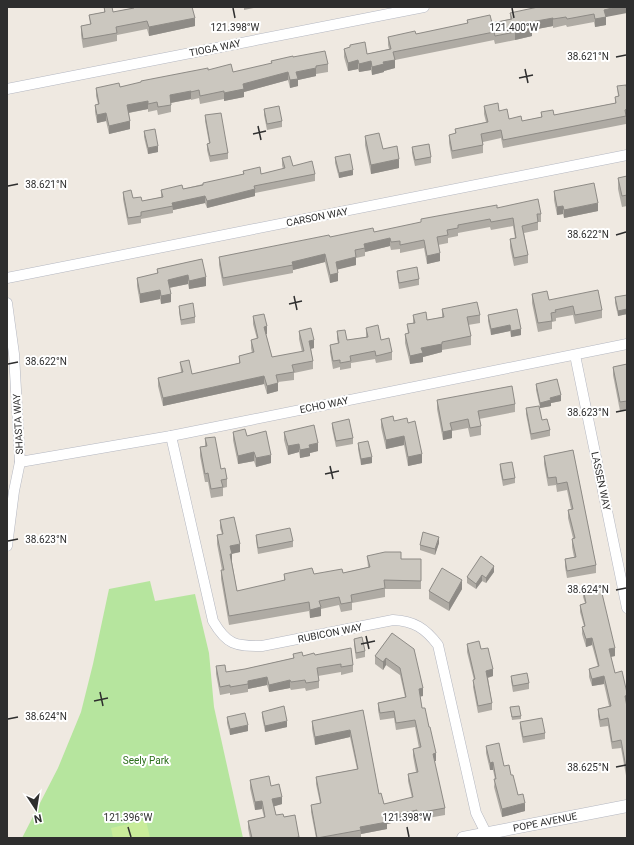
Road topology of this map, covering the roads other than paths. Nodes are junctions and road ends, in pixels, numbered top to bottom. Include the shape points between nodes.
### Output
1 (424, 7) edge
2 (7, 89) edge
3 (627, 155) edge
4 (7, 278) edge
5 (7, 303) edge
6 (627, 344) edge
7 (575, 355) junction
8 (171, 436) junction
9 (20, 462) junction
10 (7, 546) edge
11 (627, 608) edge
12 (627, 806) edge
13 (487, 835) edge
14 (463, 838) edge

1 - 2 street, TIOGA WAY
3 - 4 street, CARSON WAY
5 - 9 street, SHASTA WAY via 14,354
6 - 7 street, ECHO WAY
7 - 8 street, ECHO WAY
7 - 11 street, LASSEN WAY
8 - 9 street, ECHO WAY
8 - 13 street, RUBICON WAY via 213,621 220,633 231,642 246,646 262,646 393,620 406,621 425,630 438,645 476,813
9 - 10 street, SHASTA WAY
12 - 13 street, POPE AVENUE
13 - 14 street, POPE AVENUE

